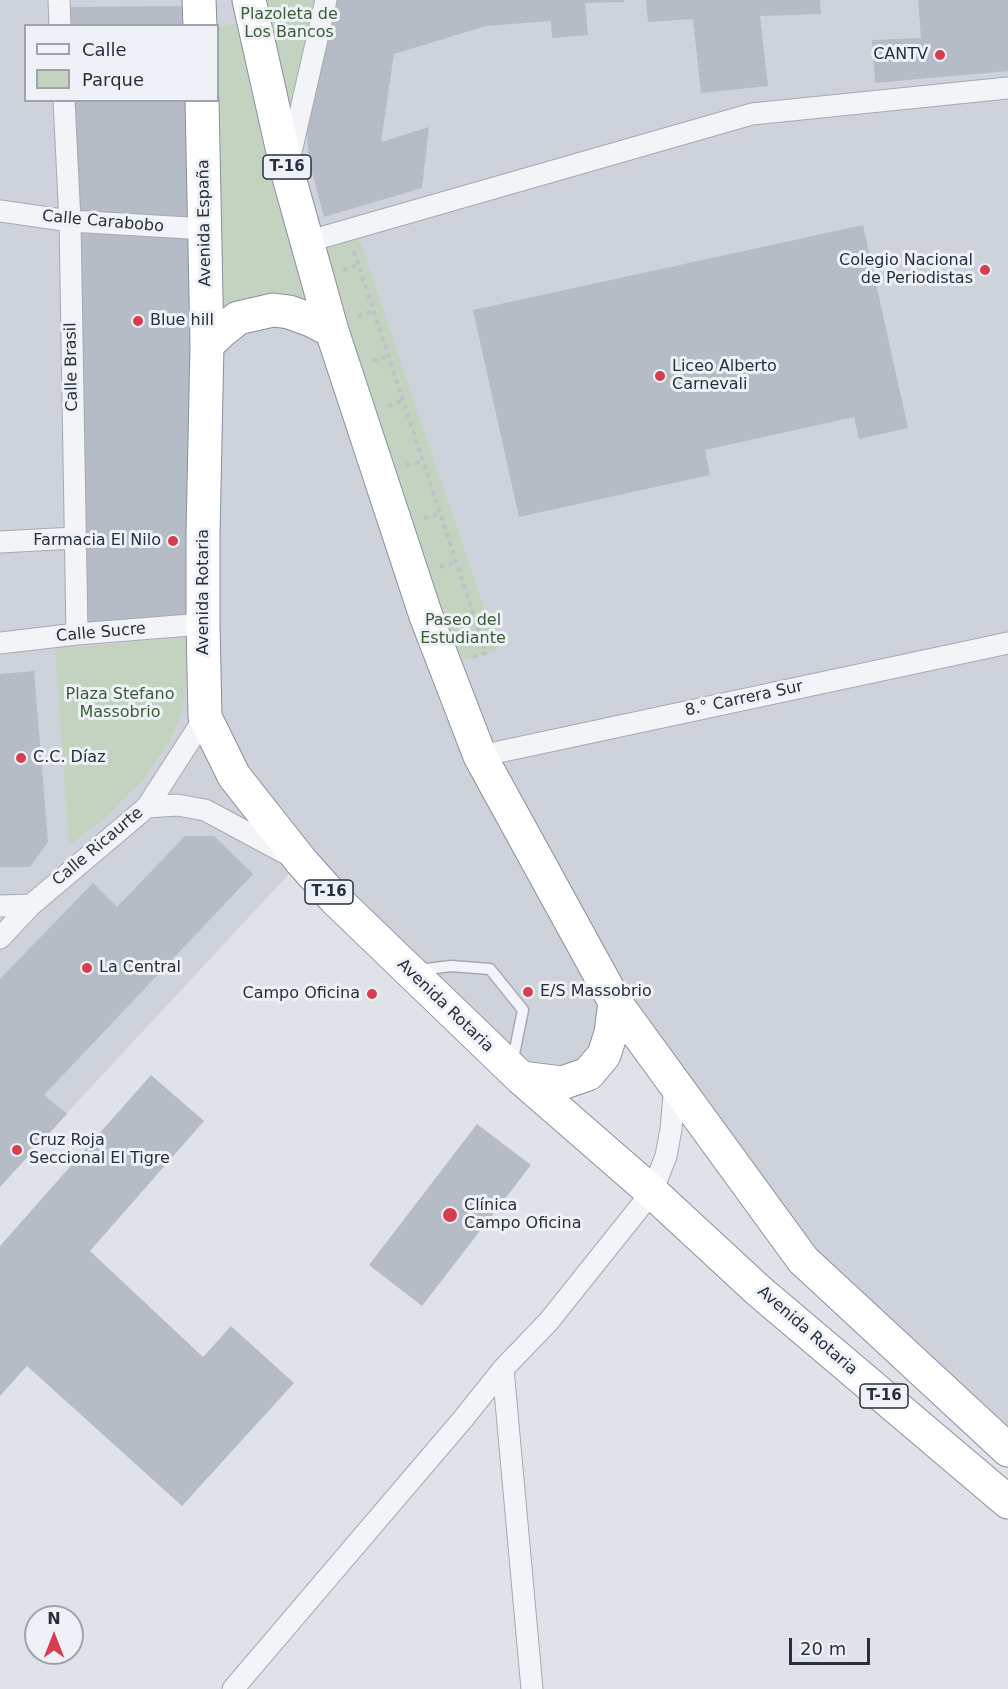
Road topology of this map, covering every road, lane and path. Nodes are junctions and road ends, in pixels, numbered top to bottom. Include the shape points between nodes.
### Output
1 (59, 0) edge
2 (199, 0) edge
3 (249, 0) edge
4 (326, 0) edge
5 (60, 24) edge
6 (200, 24) edge
7 (1008, 88) edge
8 (64, 102) edge
9 (202, 102) edge
10 (287, 170) junction
11 (0, 212) edge
12 (70, 221) junction
13 (206, 230) junction
14 (306, 242) junction
15 (374, 311) dead end
16 (341, 325) junction
17 (207, 345) junction
18 (388, 356) dead end
19 (364, 364) dead end
20 (403, 401) dead end
21 (379, 409) dead end
22 (74, 538) junction
23 (0, 542) edge
24 (203, 624) junction
25 (77, 634) junction
26 (0, 643) edge
27 (1008, 643) edge
28 (205, 717) junction
29 (480, 756) junction
30 (147, 807) junction
31 (301, 861) junction
32 (31, 905) junction
33 (0, 906) edge
34 (0, 938) edge
35 (409, 970) junction
36 (615, 1002) junction
37 (516, 1074) junction
38 (675, 1084) junction
39 (652, 1192) junction
40 (503, 1369) junction
41 (1008, 1450) edge
42 (1008, 1502) edge
43 (234, 1689) edge
44 (532, 1689) edge

1 - 5 street
2 - 6 highway
3 - 10 highway, T-16
4 - 10 street
7 - 14 street via 752,114
8 - 12 street, Calle Brasil
9 - 13 highway, Avenida España / T-16
10 - 14 highway, T-16
11 - 12 street, Calle Carabobo
12 - 13 street, Calle Carabobo
12 - 22 street, Calle Brasil
13 - 17 highway, Avenida España / T-16
14 - 16 highway, T-16
15 - 16 path
16 - 17 highway via 273,310 238,318
16 - 29 highway, T-16 via 426,616
17 - 24 highway, Avenida Rotaria / T-16
18 - 19 path
20 - 21 path
22 - 23 street
22 - 25 street, Calle Brasil
24 - 25 street, Calle Sucre
24 - 28 highway, Avenida Rotaria / T-16
25 - 26 street, Calle Sucre
27 - 29 street, 8.° Carrera Sur
28 - 30 street, Calle Ricaurte
28 - 31 highway, Avenida Rotaria / T-16 via 234,776
29 - 36 highway, T-16
30 - 31 street via 177,805 205,810
30 - 32 street, Calle Ricaurte
31 - 35 highway, Avenida Rotaria / T-16
32 - 33 street
32 - 34 street, Calle Ricaurte
35 - 37 highway, Avenida Rotaria / T-16
35 - 37 lane via 451,966 490,969 523,1010
36 - 37 highway via 603,1055 588,1074 562,1083
36 - 38 highway, T-16
37 - 39 highway, Avenida Rotaria / T-16
38 - 39 street via 666,1156
38 - 41 highway, T-16 via 803,1260
39 - 40 street via 549,1321
39 - 42 highway, Avenida Rotaria / T-16 via 759,1291
40 - 43 street
40 - 44 street

